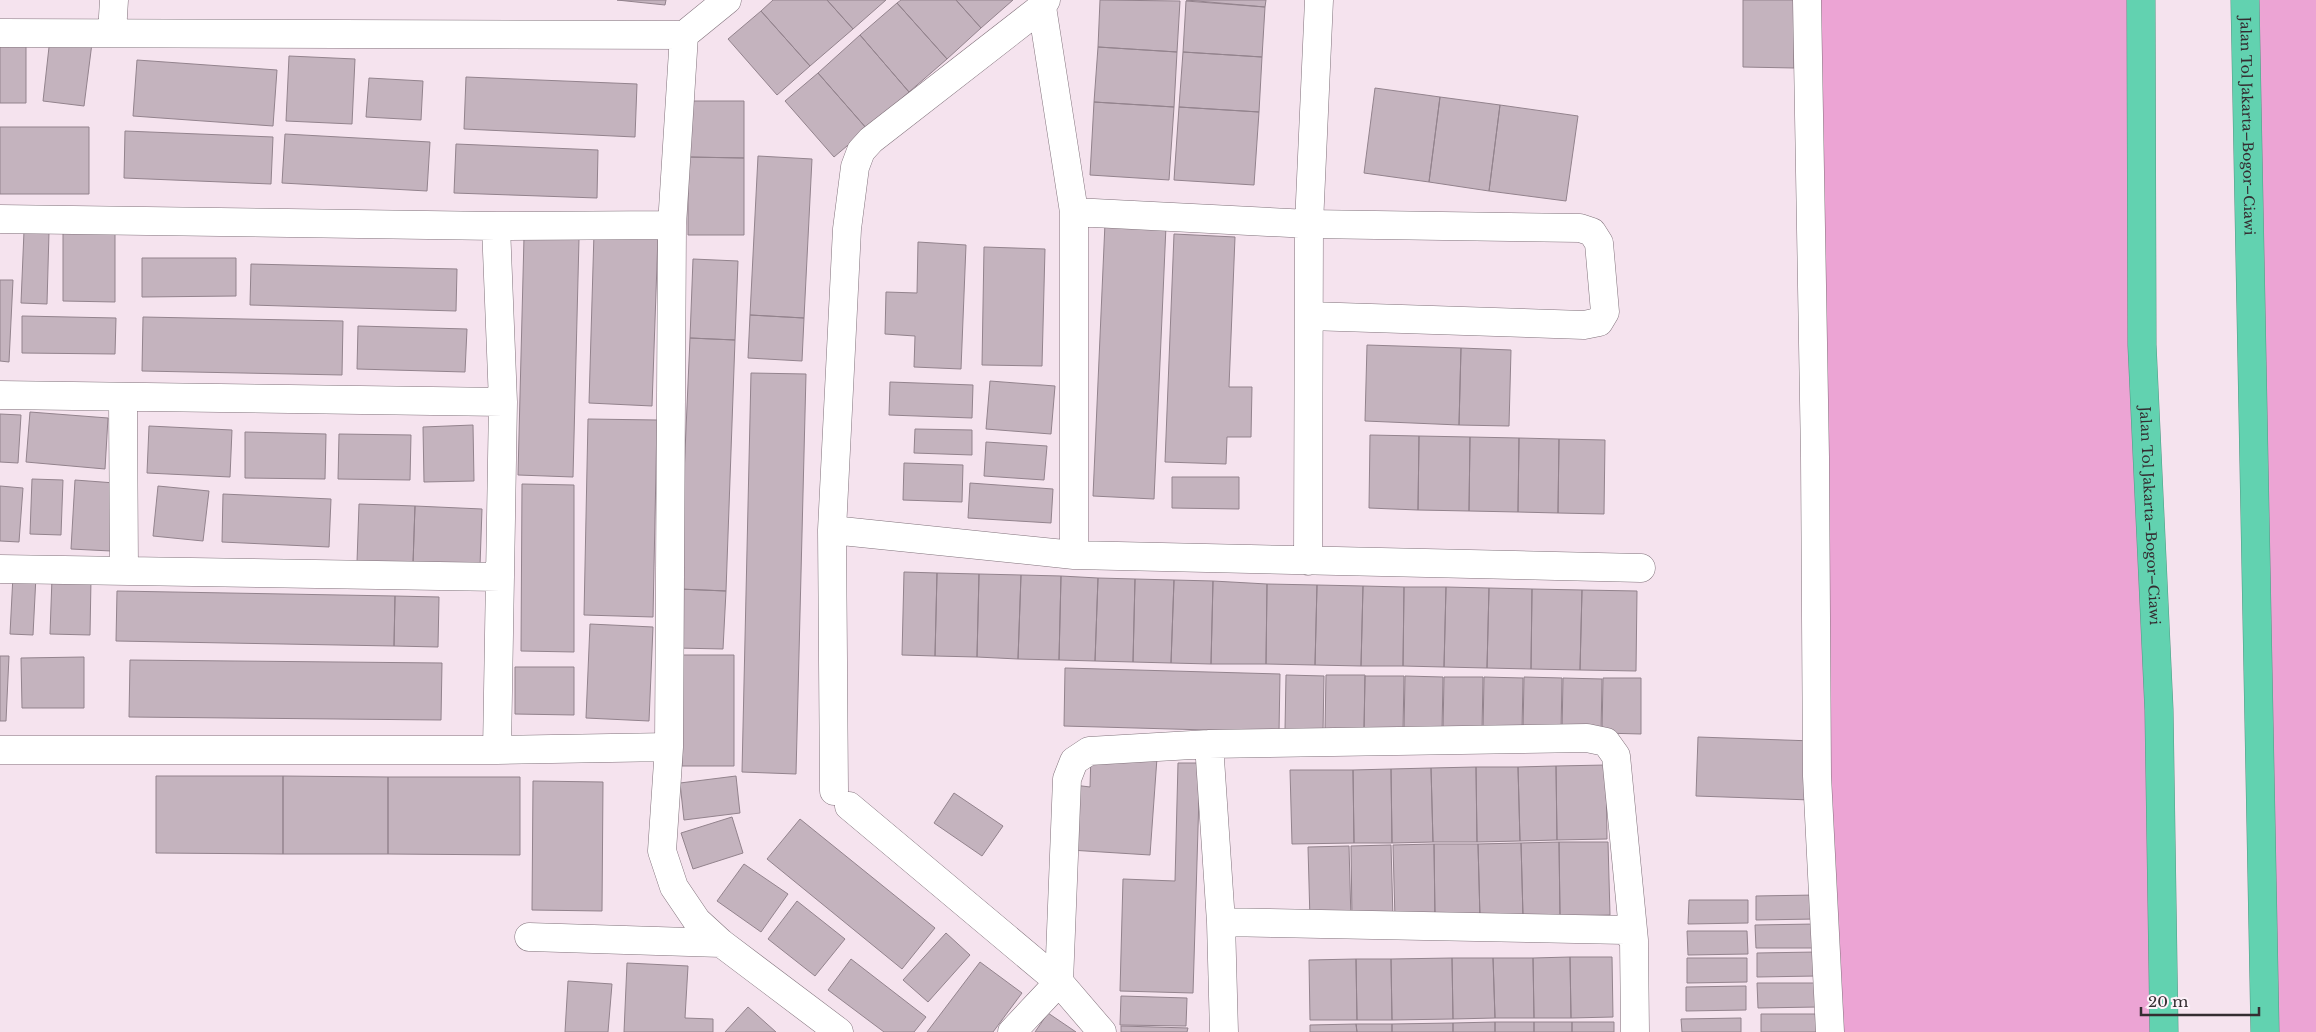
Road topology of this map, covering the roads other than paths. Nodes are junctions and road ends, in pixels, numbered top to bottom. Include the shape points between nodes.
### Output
1 (114, 0) edge
2 (727, 0) edge
3 (1319, 0) edge
4 (1807, 0) edge
5 (2141, 0) edge
6 (2245, 0) edge
7 (1044, 3) edge
8 (0, 33) edge
9 (112, 33) junction
10 (684, 35) junction
11 (1074, 212) junction
12 (0, 219) edge
13 (1309, 224) junction
14 (496, 226) junction
15 (672, 226) junction
16 (1309, 316) junction
17 (0, 395) edge
18 (123, 398) junction
19 (503, 402) junction
20 (832, 530) junction
21 (1074, 555) junction
22 (1308, 561) junction
23 (1641, 568) dead end
24 (0, 569) edge
25 (124, 569) junction
26 (500, 577) junction
27 (1209, 744) junction
28 (668, 747) junction
29 (0, 750) edge
30 (497, 750) junction
31 (1221, 922) junction
32 (529, 937) dead end
33 (1634, 940) junction
34 (720, 943) junction
35 (1059, 982) junction
36 (839, 1032) edge
37 (1012, 1032) edge
38 (1102, 1032) edge
39 (1224, 1032) edge
40 (1635, 1032) edge
41 (1830, 1032) edge
42 (2164, 1032) edge
43 (2265, 1032) edge

1 - 9 street
2 - 10 street
3 - 13 street
4 - 41 street via 1817,776
5 - 42 highway, Jalan Tol Jakarta–Bogor–Ciawi via 2142,346 2159,710
6 - 43 highway, Jalan Tol Jakarta–Bogor–Ciawi
7 - 11 street
7 - 20 street via 880,133 859,154 853,172 847,229
8 - 9 street
9 - 10 street
10 - 15 street
11 - 13 street
11 - 21 street
12 - 14 street
13 - 16 street
13 - 16 street via 1584,228 1595,235 1599,243 1605,312 1599,322 1584,325
14 - 15 street
14 - 19 street
15 - 28 street
16 - 22 street
17 - 18 street
18 - 19 street
18 - 25 street
19 - 26 street
20 - 21 street
20 - 35 street via 842,798
21 - 22 street
22 - 23 street
24 - 25 street
25 - 26 street
26 - 30 street
27 - 31 street
27 - 33 street via 1587,738 1606,742 1616,756
27 - 35 street via 1094,750 1074,760 1067,779
28 - 30 street
28 - 34 street via 662,851 666,868 674,887 697,921
29 - 30 street
31 - 33 street via 1614,928 1625,930
31 - 39 street
32 - 34 street
33 - 40 street
34 - 36 street
35 - 37 street
35 - 38 street

